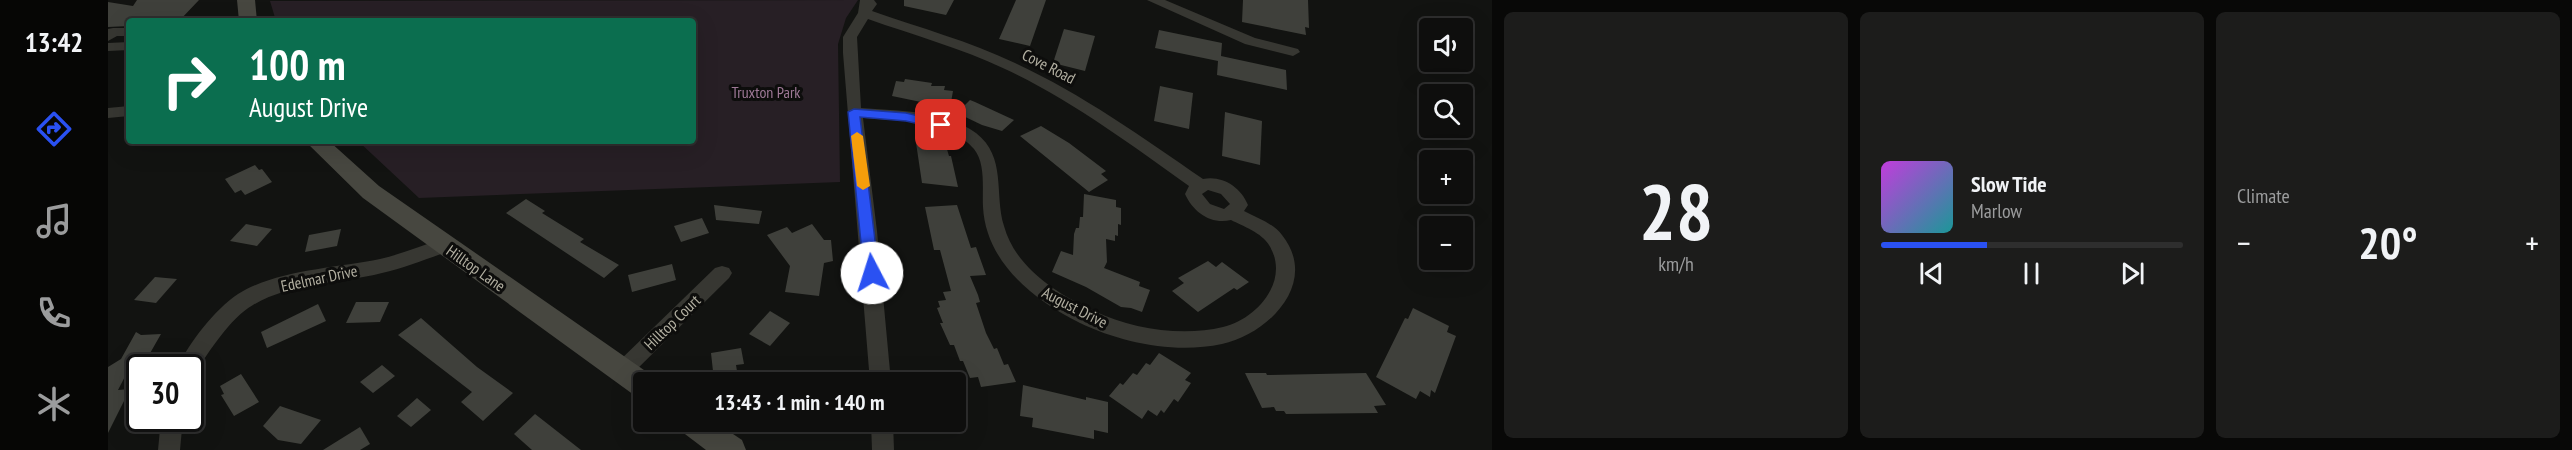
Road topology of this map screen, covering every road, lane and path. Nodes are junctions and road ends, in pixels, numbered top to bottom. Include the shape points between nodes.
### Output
1 (246, 0) edge
2 (1154, 0) edge
3 (868, 4) edge
4 (247, 18) edge
5 (126, 32) edge
6 (108, 37) edge
7 (126, 46) edge
8 (108, 47) edge
9 (1293, 52) dead end
10 (126, 101) edge
11 (108, 102) edge
12 (126, 111) edge
13 (854, 112) junction
14 (108, 113) edge
15 (319, 144) edge
16 (1200, 186) junction
17 (1234, 213) junction
18 (445, 245) junction
19 (723, 273) dead end
20 (196, 354) edge
21 (622, 371) junction
22 (878, 372) edge
23 (633, 378) edge
24 (171, 432) edge
25 (706, 432) edge
26 (882, 432) edge
27 (169, 450) edge
28 (730, 450) edge
29 (883, 450) edge

1 - 4 street
2 - 9 street via 1250,41
3 - 13 street via 850,37
3 - 16 street, Cove Road via 1024,72 1092,110
5 - 6 street via 113,32
7 - 8 street
10 - 11 street
12 - 14 street
13 - 17 street, August Drive via 906,117 969,136 985,153 992,172 990,202 994,227 1004,249 1029,281 1045,294 1114,327 1185,339 1221,336 1247,328 1260,319 1278,298 1287,271 1276,241
13 - 22 street
15 - 18 street, Hilltop Lane via 371,192
16 - 17 street via 1214,185 1234,194 1239,205
16 - 17 street via 1193,195 1198,205 1220,214
18 - 20 street, Edelmar Drive via 382,266 305,279 245,300 212,331
18 - 21 street, Hilltop Lane
19 - 21 street, Hilltop Court
21 - 23 street, Hilltop Lane
24 - 27 street
25 - 28 street
26 - 29 street

